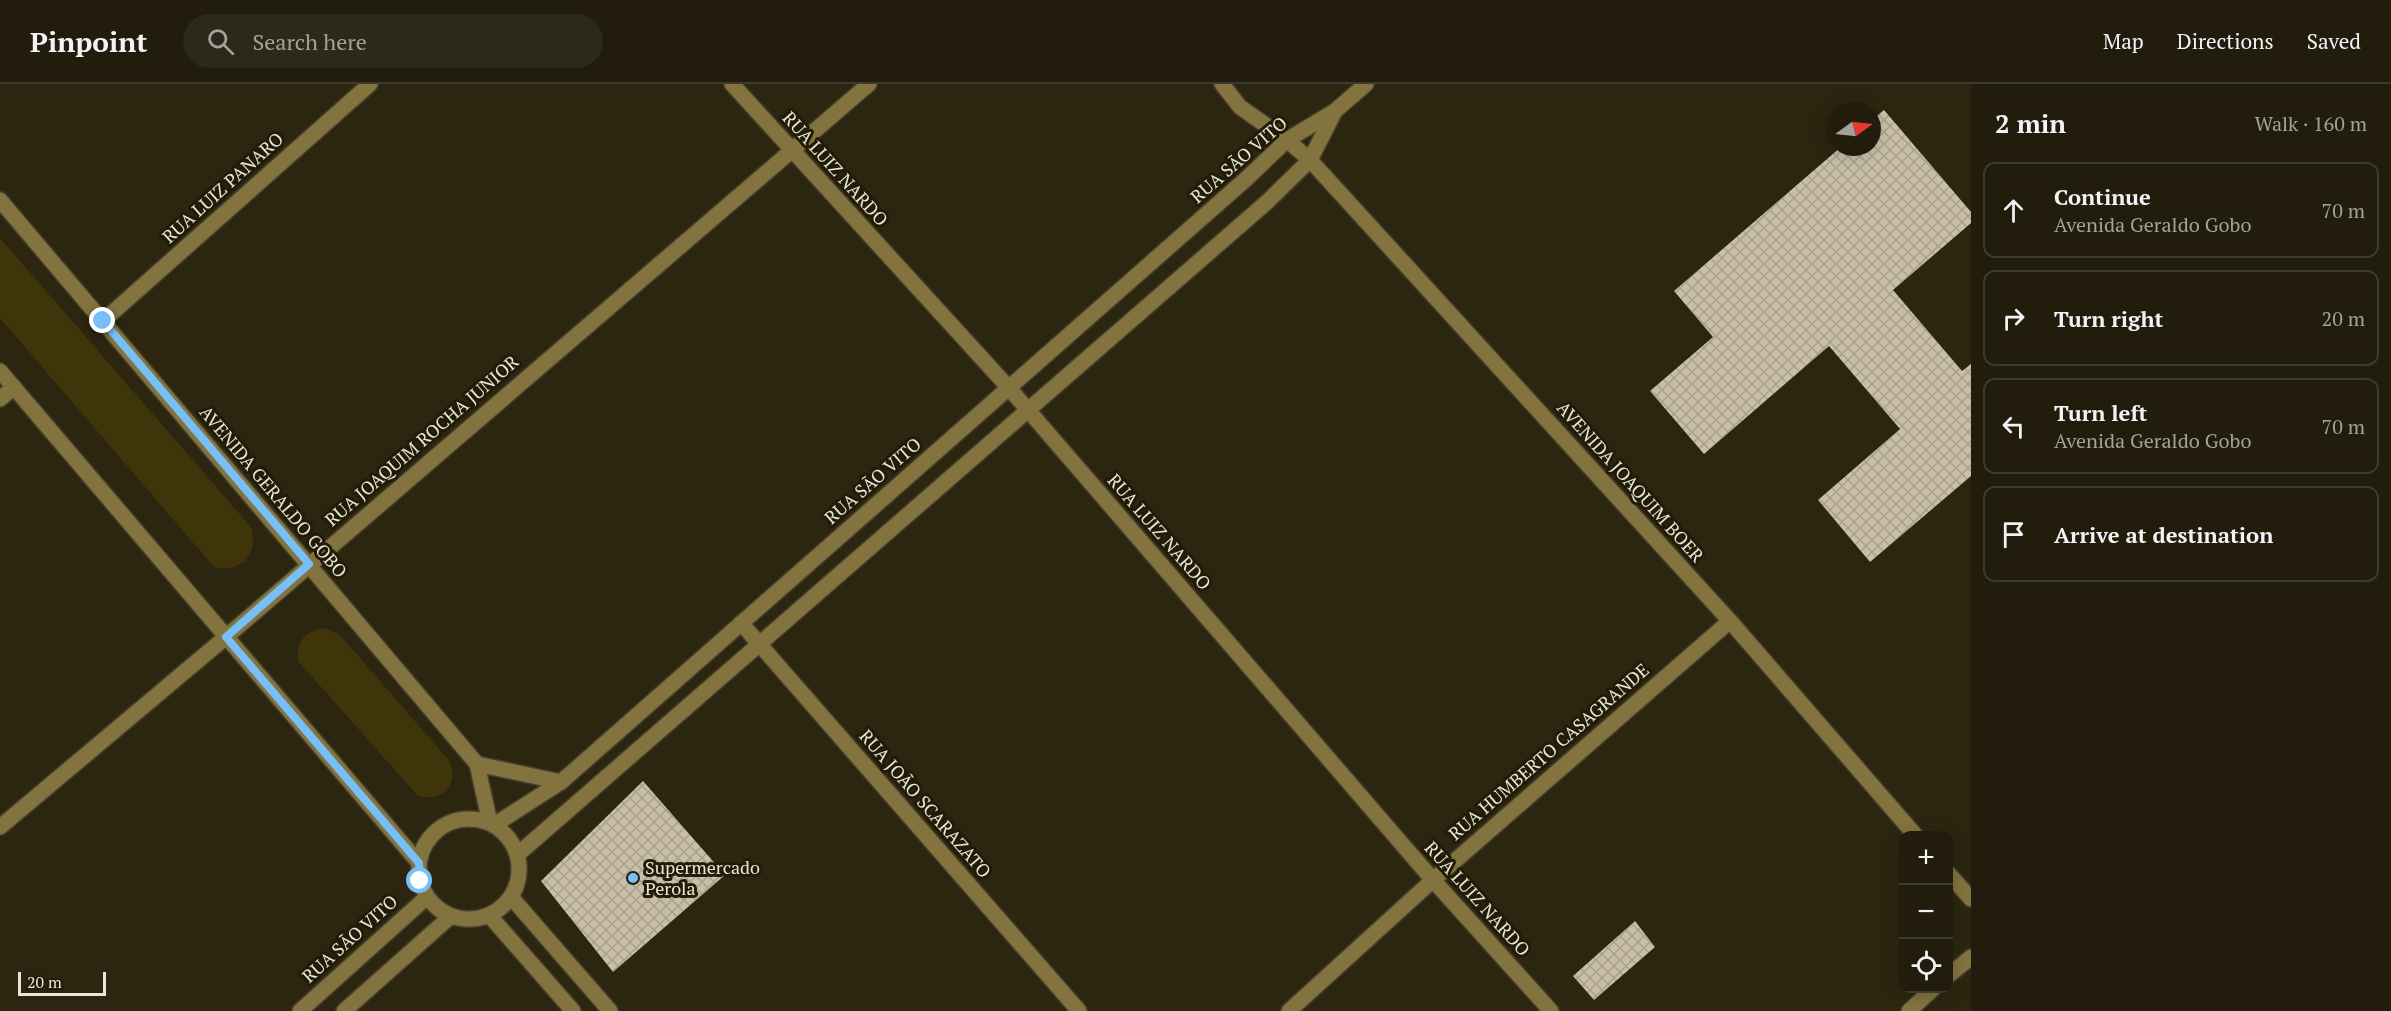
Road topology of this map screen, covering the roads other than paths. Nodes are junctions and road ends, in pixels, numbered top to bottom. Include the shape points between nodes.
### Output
1 (370, 84) edge
2 (732, 84) edge
3 (869, 84) edge
4 (1222, 84) edge
5 (1366, 84) edge
6 (1335, 111) junction
7 (1287, 140) junction
8 (791, 151) junction
9 (1311, 160) junction
10 (0, 200) edge
11 (103, 321) junction
12 (0, 371) edge
13 (14, 387) junction
14 (1009, 388) junction
15 (0, 399) edge
16 (1029, 410) junction
17 (309, 564) junction
18 (1730, 621) junction
19 (741, 623) junction
20 (226, 637) junction
21 (759, 645) junction
22 (477, 764) junction
23 (561, 782) junction
24 (492, 824) junction
25 (0, 827) edge
26 (1912, 831) edge
27 (517, 855) junction
28 (419, 863) junction
29 (1953, 879) edge
30 (1432, 880) junction
31 (427, 897) junction
32 (511, 897) junction
33 (1971, 899) edge
34 (489, 915) junction
35 (451, 916) junction
36 (1971, 957) edge
37 (1953, 972) edge
38 (1929, 993) edge
39 (300, 1011) edge
40 (344, 1011) edge
41 (573, 1011) edge
42 (610, 1011) edge
43 (1079, 1011) edge
44 (1289, 1011) edge
45 (1551, 1011) edge
46 (1909, 1011) edge

1 - 11 street, RUA LUIZ PANARO
2 - 8 street, RUA LUIZ NARDO
3 - 8 street, RUA JOAQUIM ROCHA JUNIOR
4 - 7 street, AVENIDA JOAQUIM BOER via 1240,107
5 - 6 street
6 - 7 street, RUA SÃO VITO
6 - 9 street
7 - 9 street, AVENIDA JOAQUIM BOER
7 - 14 street, RUA SÃO VITO
8 - 14 street, RUA LUIZ NARDO
8 - 17 street, RUA JOAQUIM ROCHA JUNIOR
9 - 16 street
9 - 18 street, AVENIDA JOAQUIM BOER
10 - 11 street, AVENIDA GERALDO GOBO
11 - 17 street, AVENIDA GERALDO GOBO
12 - 13 street
13 - 15 street
13 - 20 street
14 - 16 street, RUA LUIZ NARDO
14 - 19 street, RUA SÃO VITO
16 - 21 street
16 - 30 street, RUA LUIZ NARDO
17 - 20 street, RUA JOAQUIM ROCHA JUNIOR
17 - 22 street, AVENIDA GERALDO GOBO
18 - 26 street, AVENIDA JOAQUIM BOER
18 - 30 street, RUA HUMBERTO CASAGRANDE
19 - 21 street, RUA JOÃO SCARAZATO
19 - 23 street, RUA SÃO VITO
20 - 25 street, RUA JOAQUIM ROCHA JUNIOR
20 - 28 street
21 - 27 street
21 - 43 street, RUA JOÃO SCARAZATO
22 - 23 street
22 - 24 street, AVENIDA GERALDO GOBO
23 - 24 street, RUA SÃO VITO
24 - 27 street via 513,843
24 - 28 street via 475,818 444,824 423,848
27 - 32 street via 519,877
28 - 31 street via 420,881
29 - 33 street
30 - 44 street, RUA HUMBERTO CASAGRANDE
30 - 45 street, RUA LUIZ NARDO
31 - 35 street
31 - 39 street, RUA SÃO VITO
32 - 34 street
32 - 42 street
34 - 35 street via 470,920
34 - 41 street
35 - 40 street
36 - 37 street
38 - 46 street

